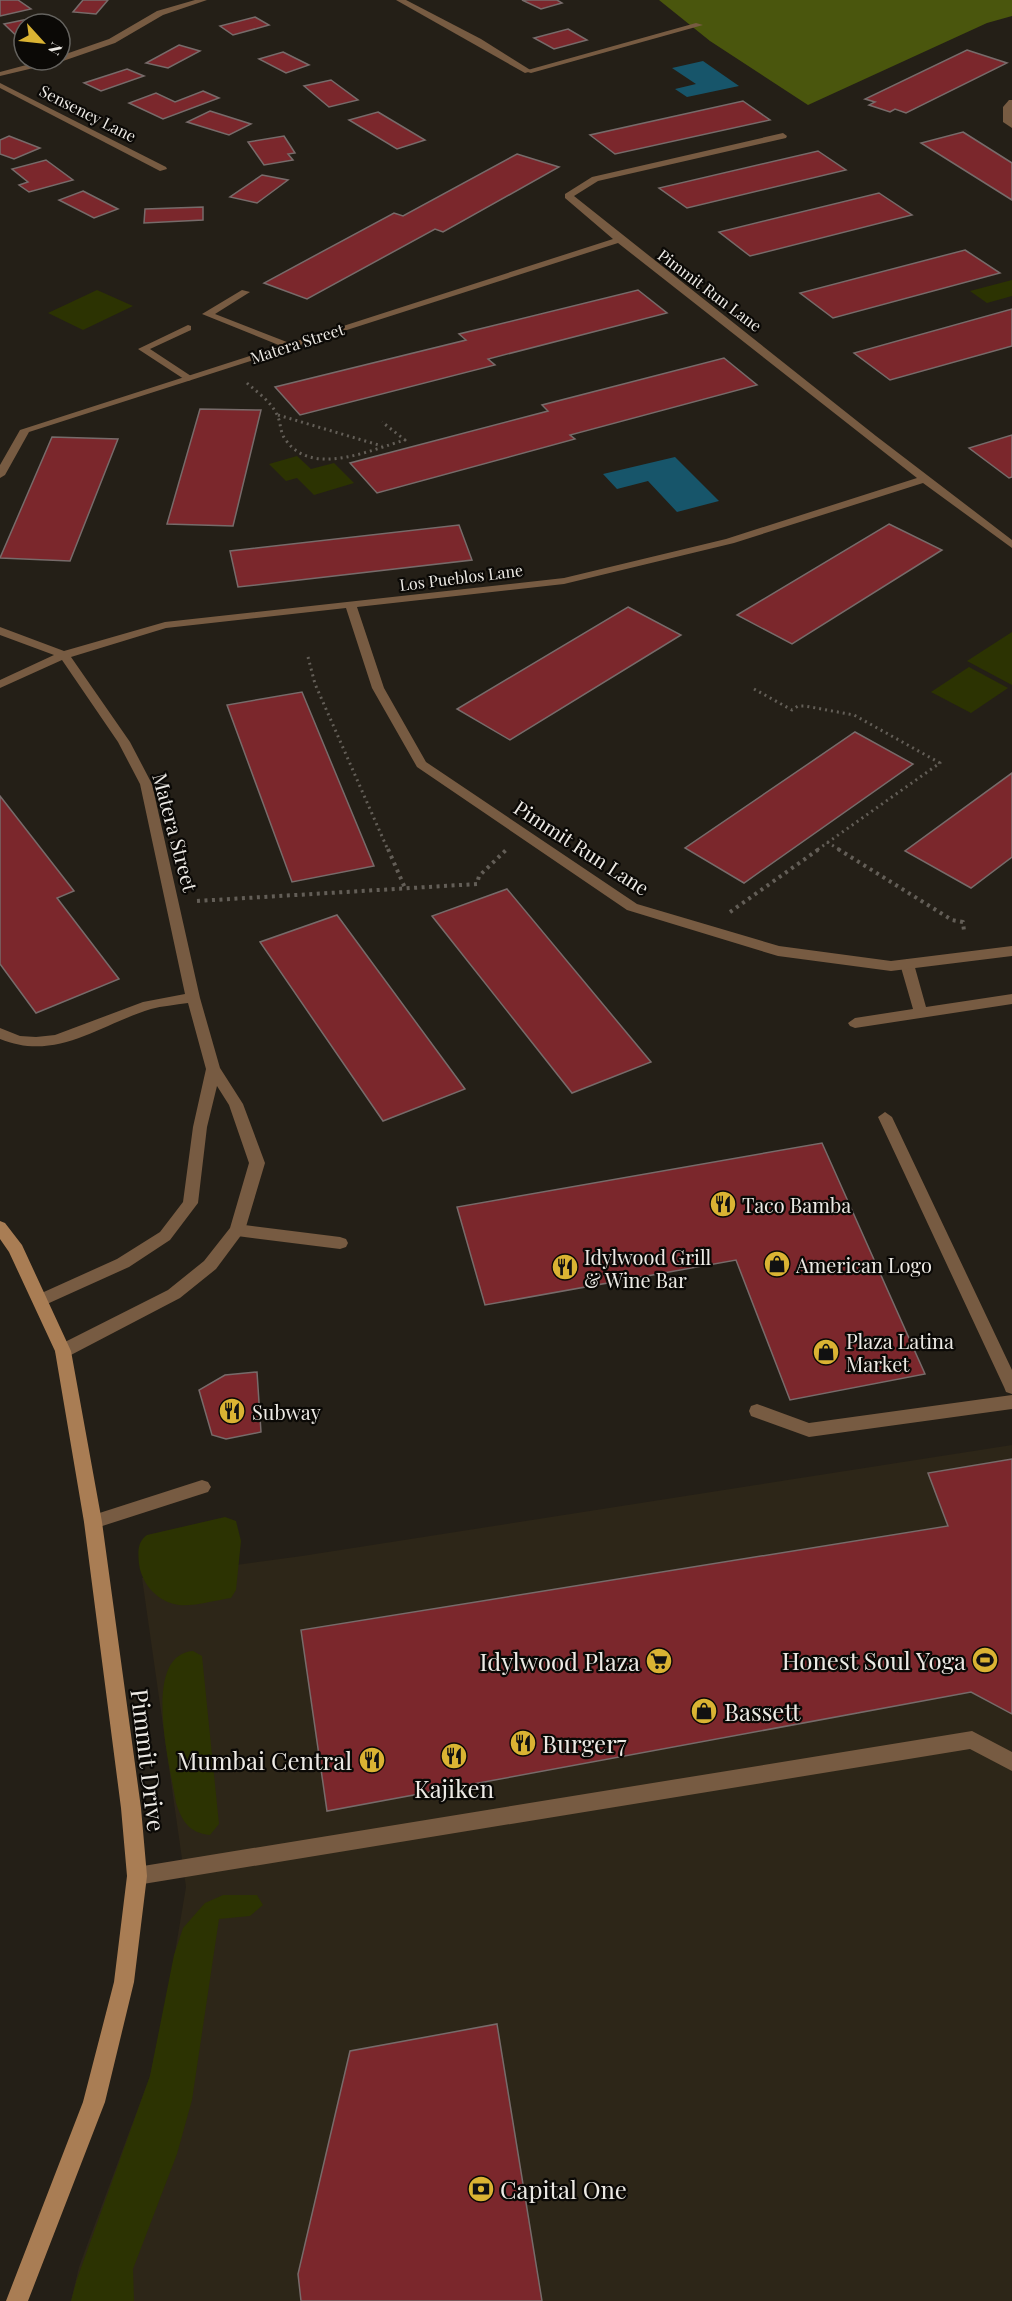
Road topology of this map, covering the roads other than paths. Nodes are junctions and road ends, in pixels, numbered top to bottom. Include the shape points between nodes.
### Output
1 (203, 0) edge
2 (400, 0) edge
3 (699, 25) dead end
4 (72, 55) edge
5 (0, 85) edge
6 (1012, 102) edge
7 (1012, 125) edge
8 (783, 136) dead end
9 (163, 169) dead end
10 (618, 240) junction
11 (245, 292) dead end
12 (188, 328) dead end
13 (289, 346) junction
14 (187, 378) junction
15 (0, 476) edge
16 (923, 480) junction
17 (1012, 545) edge
18 (351, 606) junction
19 (0, 631) edge
20 (64, 655) junction
21 (0, 684) edge
22 (1012, 951) edge
23 (907, 964) junction
24 (193, 998) junction
25 (1012, 999) edge
26 (921, 1013) junction
27 (855, 1023) dead end
28 (0, 1033) edge
29 (213, 1069) junction
30 (885, 1117) dead end
31 (0, 1227) edge
32 (237, 1230) junction
33 (340, 1243) dead end
34 (41, 1300) junction
35 (63, 1351) junction
36 (1012, 1387) edge
37 (1012, 1402) edge
38 (757, 1411) dead end
39 (202, 1487) dead end
40 (93, 1522) junction
41 (1012, 1762) edge
42 (137, 1876) junction
43 (17, 2301) edge

1 - 4 street via 160,13 112,41
2 - 3 street via 528,71
5 - 9 street, Senseney Lane
6 - 7 street via 1007,106 1007,122
8 - 10 street, Pimmit Run Lane via 595,179 568,195
10 - 13 street, Matera Street
10 - 16 street, Pimmit Run Lane
11 - 13 street via 207,314
12 - 14 street via 143,349
13 - 14 street, Matera Street
14 - 15 street, Matera Street via 25,430
16 - 17 street, Pimmit Run Lane
16 - 18 street, Los Pueblos Lane via 730,541 564,581
18 - 20 street, Los Pueblos Lane via 165,625
18 - 23 street, Pimmit Run Lane via 378,688 422,764 632,907 778,951 891,966
19 - 20 street
20 - 21 street, Los Pueblos Lane
20 - 24 street, Matera Street via 124,742 146,784
22 - 23 street, Pimmit Run Lane
23 - 26 street
24 - 28 street via 149,1004 50,1043 14,1041
24 - 29 street, Matera Street
25 - 26 street
26 - 27 street
29 - 32 street, Matera Street via 236,1104 257,1163
29 - 34 street, Matera Street via 200,1127 190,1203 165,1236 123,1263
30 - 36 street
31 - 34 street, Pimmit Drive via 16,1249
32 - 33 street
32 - 35 street, Matera Street via 210,1265 174,1294
34 - 35 street, Pimmit Drive
35 - 40 street, Pimmit Drive
37 - 38 street via 809,1430
39 - 40 street
40 - 42 street, Pimmit Drive
41 - 42 street via 972,1740
42 - 43 street, Pimmit Drive via 124,1982 94,2102

